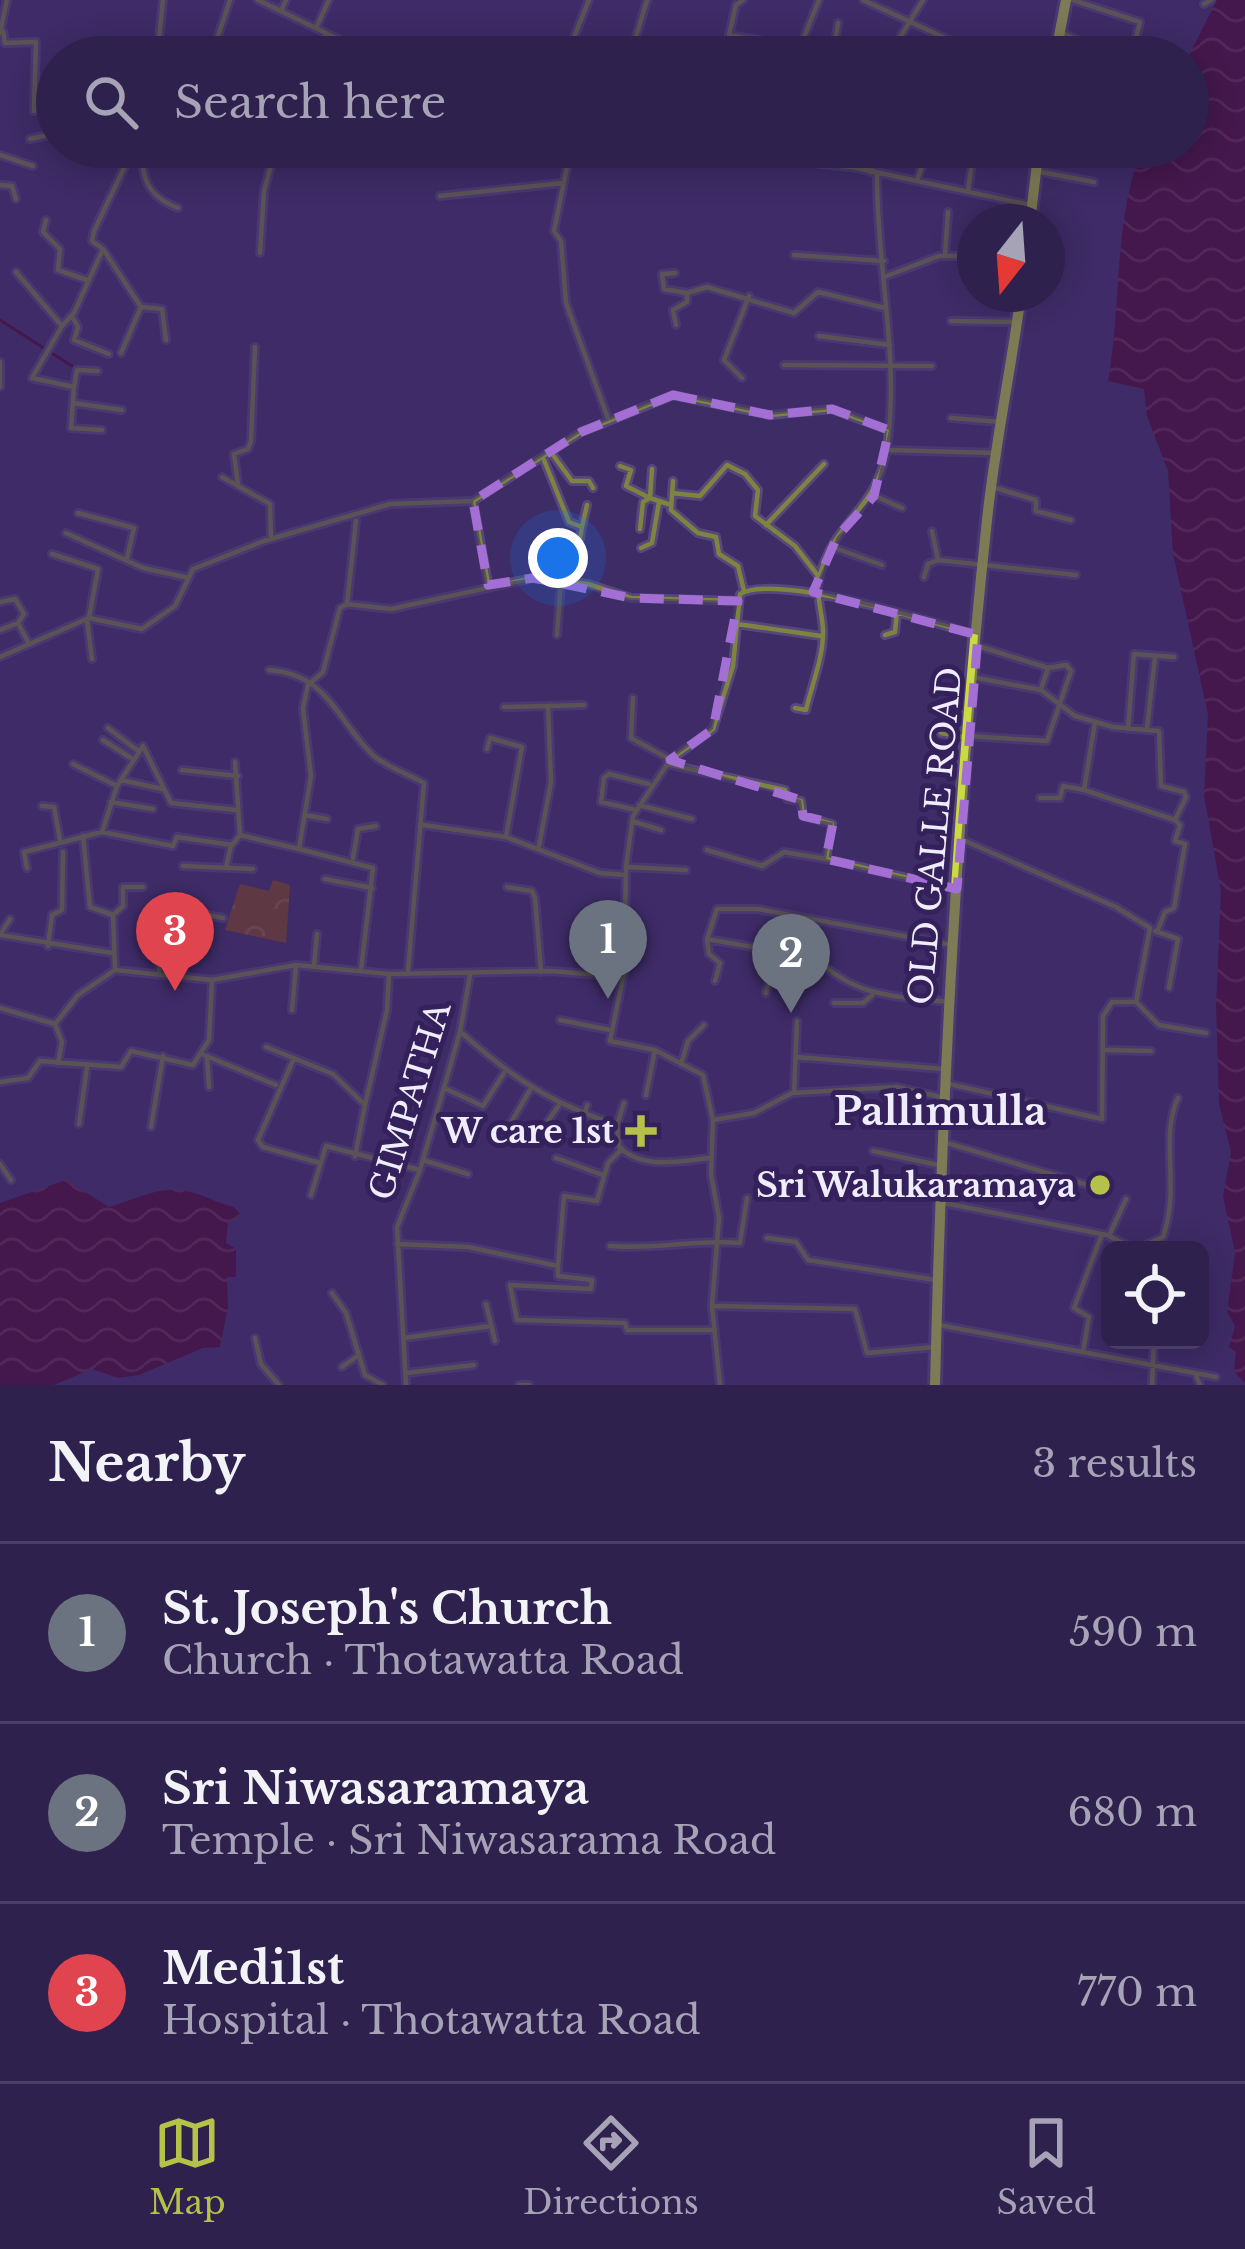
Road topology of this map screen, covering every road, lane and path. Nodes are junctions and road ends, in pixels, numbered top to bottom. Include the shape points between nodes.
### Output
1 (7, 0) edge
2 (163, 0) edge
3 (230, 0) edge
4 (259, 0) edge
5 (286, 0) edge
6 (328, 0) edge
7 (589, 0) edge
8 (647, 0) edge
9 (743, 0) edge
10 (819, 0) edge
11 (863, 0) edge
12 (922, 0) edge
13 (1070, 0) edge
14 (281, 11) junction
15 (913, 19) junction
16 (838, 23) dead end
17 (316, 28) junction
18 (2, 32) edge
19 (1060, 32) junction
20 (327, 34) joint
21 (159, 36) edge
22 (218, 36) edge
23 (331, 36) edge
24 (574, 36) edge
25 (636, 36) edge
26 (736, 36) edge
27 (806, 36) edge
28 (836, 36) edge
29 (902, 36) edge
30 (946, 36) edge
31 (1059, 36) edge
32 (1069, 36) edge
33 (1136, 36) edge
34 (34, 111) dead end
35 (36, 138) edge
36 (30, 139) dead end
37 (0, 155) edge
38 (33, 166) dead end
39 (124, 168) edge
40 (143, 168) edge
41 (270, 168) edge
42 (566, 168) edge
43 (843, 168) edge
44 (873, 168) edge
45 (921, 168) edge
46 (971, 168) edge
47 (1036, 168) edge
48 (1036, 171) junction
49 (874, 173) junction
50 (917, 181) junction
51 (1094, 182) dead end
52 (562, 183) junction
53 (0, 185) edge
54 (968, 191) junction
55 (440, 196) dead end
56 (16, 199) dead end
57 (1027, 204) edge
58 (1032, 204) edge
59 (178, 208) dead end
60 (948, 212) dead end
61 (46, 220) dead end
62 (103, 249) junction
63 (260, 253) dead end
64 (794, 255) dead end
65 (945, 255) junction
66 (957, 255) edge
67 (884, 261) junction
68 (16, 272) dead end
69 (675, 272) dead end
70 (884, 277) junction
71 (87, 280) junction
72 (687, 293) junction
73 (748, 296) junction
74 (141, 307) junction
75 (885, 308) junction
76 (1018, 312) edge
77 (72, 316) junction
78 (951, 321) dead end
79 (1017, 322) junction
80 (676, 325) dead end
81 (62, 326) junction
82 (819, 336) dead end
83 (166, 340) dead end
84 (890, 345) junction
85 (255, 347) dead end
86 (121, 352) dead end
87 (109, 354) dead end
88 (0, 362) edge
89 (784, 365) dead end
90 (932, 366) dead end
91 (893, 369) junction
92 (98, 371) dead end
93 (742, 378) dead end
94 (0, 387) edge
95 (74, 387) junction
96 (73, 403) junction
97 (122, 410) dead end
98 (951, 418) dead end
99 (609, 421) junction
100 (1001, 422) junction
101 (102, 430) dead end
102 (889, 430) junction
103 (886, 450) junction
104 (996, 453) junction
105 (553, 455) junction
106 (544, 460) junction
107 (824, 464) dead end
108 (620, 466) dead end
109 (652, 470) dead end
110 (221, 477) dead end
111 (674, 481) dead end
112 (238, 485) junction
113 (992, 487) junction
114 (593, 488) dead end
115 (672, 493) junction
116 (874, 496) junction
117 (650, 498) junction
118 (473, 501) junction
119 (659, 502) junction
120 (587, 505) dead end
121 (670, 505) junction
122 (902, 508) dead end
123 (78, 513) dead end
124 (356, 518) junction
125 (1071, 520) dead end
126 (582, 527) junction
127 (765, 527) junction
128 (640, 529) dead end
129 (932, 531) dead end
130 (66, 533) dead end
131 (272, 538) junction
132 (580, 538) dead end
133 (832, 547) junction
134 (641, 548) dead end
135 (52, 554) dead end
136 (127, 558) junction
137 (938, 560) junction
138 (882, 565) dead end
139 (983, 567) junction
140 (1076, 575) dead end
141 (189, 578) junction
142 (819, 578) junction
143 (924, 578) dead end
144 (560, 581) junction
145 (488, 585) junction
146 (744, 591) junction
147 (819, 595) junction
148 (738, 601) junction
149 (0, 602) edge
150 (347, 604) junction
151 (897, 612) junction
152 (88, 619) junction
153 (18, 623) junction
154 (737, 624) junction
155 (0, 630) edge
156 (557, 634) dead end
157 (885, 635) dead end
158 (822, 636) junction
159 (978, 641) junction
160 (29, 644) junction
161 (0, 657) edge
162 (1155, 657) junction
163 (1174, 657) dead end
164 (92, 659) dead end
165 (1048, 668) junction
166 (268, 670) dead end
167 (972, 677) junction
168 (308, 685) junction
169 (1041, 690) junction
170 (634, 698) dead end
171 (1058, 705) junction
172 (548, 706) junction
173 (584, 706) dead end
174 (504, 707) dead end
175 (795, 709) dead end
176 (1095, 722) junction
177 (938, 727) dead end
178 (108, 728) dead end
179 (1147, 728) junction
180 (1128, 729) junction
181 (969, 737) junction
182 (103, 740) dead end
183 (487, 749) dead end
184 (136, 750) junction
185 (131, 758) junction
186 (235, 762) dead end
187 (669, 762) junction
188 (73, 764) dead end
189 (182, 770) dead end
190 (238, 776) junction
191 (119, 783) junction
192 (651, 784) junction
193 (163, 789) junction
194 (1084, 790) junction
195 (1040, 798) dead end
196 (112, 802) junction
197 (42, 806) dead end
198 (638, 808) junction
199 (153, 809) dead end
200 (236, 810) junction
201 (305, 815) junction
202 (326, 819) dead end
203 (692, 820) dead end
204 (1175, 820) junction
205 (632, 821) junction
206 (422, 824) junction
207 (376, 826) dead end
208 (662, 830) dead end
209 (102, 832) junction
210 (83, 835) junction
211 (240, 835) junction
212 (506, 837) junction
213 (60, 840) junction
214 (963, 840) junction
215 (231, 845) junction
216 (539, 846) junction
217 (299, 849) junction
218 (707, 850) dead end
219 (63, 852) dead end
220 (353, 859) junction
221 (826, 859) junction
222 (183, 866) dead end
223 (27, 868) dead end
224 (226, 868) junction
225 (253, 869) dead end
226 (686, 870) dead end
227 (626, 871) junction
228 (325, 879) dead end
229 (143, 887) dead end
230 (507, 887) dead end
231 (372, 888) junction
232 (957, 889) junction
233 (113, 915) junction
234 (223, 918) dead end
235 (10, 919) dead end
236 (1154, 930) junction
237 (317, 934) dead end
238 (0, 935) edge
239 (707, 939) junction
240 (952, 945) junction
241 (48, 946) junction
242 (777, 950) junction
243 (112, 953) junction
244 (296, 964) junction
245 (314, 966) junction
246 (115, 970) junction
247 (361, 971) junction
248 (408, 971) junction
249 (541, 972) junction
250 (159, 973) junction
251 (389, 974) junction
252 (470, 974) junction
253 (623, 977) junction
254 (212, 980) junction
255 (715, 981) dead end
256 (1169, 988) dead end
257 (766, 993) dead end
258 (872, 995) junction
259 (948, 1002) junction
260 (1136, 1002) junction
261 (834, 1003) dead end
262 (0, 1008) edge
263 (292, 1010) dead end
264 (560, 1020) dead end
265 (797, 1021) dead end
266 (55, 1024) junction
267 (704, 1025) dead end
268 (610, 1030) junction
269 (460, 1032) junction
270 (1206, 1034) dead end
271 (266, 1046) dead end
272 (655, 1050) junction
273 (1105, 1050) junction
274 (1151, 1051) dead end
275 (163, 1056) junction
276 (206, 1056) junction
277 (796, 1057) junction
278 (294, 1058) junction
279 (58, 1063) junction
280 (194, 1064) junction
281 (681, 1064) junction
282 (87, 1067) junction
283 (505, 1072) junction
284 (194, 1074) dead end
285 (944, 1076) junction
286 (0, 1082) edge
287 (278, 1086) junction
288 (209, 1088) dead end
289 (443, 1088) junction
290 (530, 1090) junction
291 (794, 1093) junction
292 (646, 1095) dead end
293 (1178, 1098) dead end
294 (945, 1099) junction
295 (624, 1102) dead end
296 (364, 1105) junction
297 (559, 1105) junction
298 (587, 1105) dead end
299 (584, 1117) junction
300 (713, 1120) junction
301 (79, 1124) dead end
302 (616, 1125) junction
303 (151, 1127) dead end
304 (503, 1136) dead end
305 (535, 1140) dead end
306 (941, 1142) junction
307 (622, 1149) junction
308 (873, 1151) dead end
309 (355, 1156) junction
310 (710, 1157) junction
311 (556, 1159) dead end
312 (423, 1160) junction
313 (320, 1163) junction
314 (0, 1164) edge
315 (941, 1166) junction
316 (420, 1170) junction
317 (468, 1174) dead end
318 (603, 1175) junction
319 (10, 1180) dead end
320 (1091, 1186) dead end
321 (311, 1195) dead end
322 (747, 1198) dead end
323 (1126, 1199) dead end
324 (938, 1202) junction
325 (1105, 1235) junction
326 (767, 1238) dead end
327 (718, 1241) junction
328 (1118, 1241) edge
329 (1155, 1241) edge
330 (397, 1244) junction
331 (610, 1246) dead end
332 (558, 1266) junction
333 (937, 1280) junction
334 (332, 1293) dead end
335 (486, 1304) dead end
336 (712, 1306) junction
337 (936, 1324) junction
338 (491, 1326) junction
339 (715, 1330) junction
340 (255, 1338) dead end
341 (404, 1338) junction
342 (494, 1341) dead end
343 (936, 1347) junction
344 (1153, 1349) edge
345 (1083, 1352) junction
346 (356, 1357) junction
347 (474, 1365) dead end
348 (1152, 1365) junction
349 (342, 1367) dead end
350 (406, 1373) junction
351 (1195, 1373) junction
352 (1216, 1377) dead end
353 (279, 1385) edge
354 (383, 1385) edge
355 (406, 1385) edge
356 (519, 1385) edge
357 (529, 1385) edge
358 (720, 1385) edge
359 (935, 1385) edge
360 (1151, 1385) edge
361 (1200, 1385) edge

1 - 18 street
2 - 21 street
3 - 22 street
4 - 14 street
5 - 14 street
6 - 17 street
7 - 24 street
8 - 25 street
9 - 26 street via 729,35
10 - 27 street
11 - 15 street
12 - 15 street
13 - 19 highway
13 - 33 street via 1140,22
14 - 17 street
15 - 29 street
15 - 30 street
16 - 28 street
17 - 20 street
18 - 34 street via 5,43 36,42
19 - 31 highway
19 - 32 street
20 - 23 street
35 - 36 street
37 - 38 street
39 - 62 street via 94,231 92,241
40 - 59 street via 154,194
41 - 63 street
42 - 52 street
43 - 49 street
44 - 49 street
45 - 50 street
46 - 54 street
47 - 48 highway
48 - 51 street
48 - 58 highway
49 - 50 street
49 - 67 street
50 - 54 street
52 - 55 street
52 - 99 street via 554,231 566,303
53 - 56 street via 12,186
54 - 57 street
60 - 65 street
61 - 71 street via 43,232 60,249 58,270
62 - 71 street
62 - 74 street
64 - 67 street
65 - 66 street
65 - 70 street
67 - 70 street
68 - 81 street
69 - 72 street via 662,274 664,289
70 - 75 street
71 - 77 street
72 - 73 street via 707,287
72 - 80 street via 673,310
73 - 75 street via 794,313 818,292
73 - 93 street via 724,360
74 - 83 street via 161,309
74 - 86 street
75 - 84 street
76 - 79 highway, OLD GALLE ROAD
77 - 81 street
77 - 87 street via 74,340
78 - 79 street
79 - 100 highway, OLD GALLE ROAD
81 - 95 street via 32,378
82 - 84 street
84 - 91 street
85 - 112 street via 251,441 234,454
88 - 94 street
89 - 91 street
90 - 91 street
91 - 102 street
92 - 95 street via 76,370
95 - 96 street
96 - 97 street
96 - 101 street via 71,428
98 - 100 street
99 - 102 street via 674,395 770,415 832,409
99 - 105 street
100 - 104 highway, OLD GALLE ROAD
102 - 103 street
103 - 104 street
103 - 116 street
104 - 113 highway, OLD GALLE ROAD
105 - 106 street
105 - 114 street via 572,481
106 - 118 street
106 - 126 street via 569,523
107 - 127 street
108 - 117 street via 631,470 626,486
109 - 117 street
110 - 112 street
111 - 115 street
112 - 131 street via 270,504
113 - 125 street
113 - 139 highway, OLD GALLE ROAD
115 - 121 street
115 - 127 street via 700,496 730,466 754,482 755,516
116 - 122 street
116 - 133 street
117 - 119 street
117 - 128 street
118 - 124 street via 390,504
118 - 145 street
119 - 121 street
119 - 134 street via 652,543
120 - 126 street
121 - 146 street via 686,525 716,537 719,554 738,566
123 - 136 street via 134,528
124 - 131 street
124 - 150 street
126 - 132 street
127 - 142 street via 795,546
129 - 137 street
130 - 136 street
131 - 141 street via 197,567
133 - 138 street
133 - 142 street
135 - 152 street via 98,569
136 - 141 street
137 - 139 street
137 - 143 street
139 - 140 street
139 - 159 highway, OLD GALLE ROAD
141 - 152 street via 175,606 142,629
142 - 147 street
144 - 145 street
144 - 148 street via 631,598
144 - 156 street
145 - 150 street via 391,609
146 - 147 street
146 - 148 street
147 - 151 street
147 - 158 street
148 - 154 street
149 - 153 street via 13,596 23,614
150 - 168 street via 337,614 323,672
151 - 157 street via 895,632
151 - 159 street
152 - 160 street
152 - 164 street
153 - 155 street
153 - 160 street
154 - 158 street
154 - 187 street via 713,729
158 - 175 street via 806,710
159 - 165 street
159 - 167 highway, OLD GALLE ROAD
160 - 161 street
162 - 163 street
162 - 179 street
162 - 180 street via 1132,657
165 - 169 street
165 - 171 street via 1071,671
166 - 168 street
167 - 169 street
167 - 181 highway, OLD GALLE ROAD
168 - 201 street via 301,719 311,776
168 - 206 street via 338,705 373,755 424,783
169 - 171 street
170 - 187 street via 631,738
171 - 176 street
171 - 181 street via 1047,741
172 - 173 street
172 - 174 street
172 - 216 street via 551,782
176 - 180 street
176 - 194 street
177 - 181 street
178 - 184 street
179 - 180 street
179 - 204 street via 1159,731 1161,786 1186,797
181 - 214 highway, OLD GALLE ROAD
182 - 185 street
183 - 212 street via 490,738 522,747
184 - 185 street
184 - 193 street via 144,747
185 - 191 street
186 - 190 street
187 - 192 street
187 - 221 street via 785,790 787,799 800,801 803,816 832,824
188 - 191 street
189 - 190 street
190 - 200 street
191 - 193 street
191 - 196 street
192 - 198 street
192 - 198 street via 604,778 602,802
193 - 200 street via 171,803
194 - 195 street via 1063,786 1060,798
194 - 204 street
196 - 199 street
196 - 209 street
197 - 213 street via 54,807
198 - 203 street
198 - 205 street
200 - 211 street
201 - 202 street
201 - 217 street
204 - 236 street via 1175,841 1185,844 1174,908
205 - 208 street
205 - 227 street
206 - 212 street
206 - 248 street
207 - 220 street via 358,829
209 - 210 street
209 - 215 street via 173,846 177,837
210 - 213 street
210 - 233 street via 90,907
211 - 215 street
211 - 217 street
212 - 216 street
213 - 223 street via 24,852
214 - 232 highway, OLD GALLE ROAD
214 - 236 street
215 - 224 street
216 - 227 street via 600,873
217 - 220 street
218 - 221 street via 762,866 784,852
219 - 241 street via 62,910 52,915
220 - 231 street via 374,868
221 - 232 street
222 - 224 street
224 - 225 street
226 - 227 street
227 - 253 street
228 - 231 street
229 - 233 street via 122,887 123,906
230 - 249 street via 535,898
231 - 247 street
232 - 240 highway, OLD GALLE ROAD
233 - 243 street
234 - 250 street via 173,908
235 - 238 street
236 - 256 street via 1178,939
236 - 260 street
237 - 245 street
238 - 241 street
239 - 240 street via 714,910 758,909
239 - 242 street
239 - 255 street via 721,964
240 - 259 highway, OLD GALLE ROAD
241 - 243 street
242 - 257 street
242 - 258 street via 816,958 829,974
243 - 246 street
244 - 245 street
244 - 254 street
244 - 263 street
245 - 247 street
246 - 250 street
246 - 266 street via 78,995
247 - 251 street
248 - 251 street
248 - 252 street
249 - 252 street
249 - 253 street
250 - 254 street
251 - 296 street
252 - 269 street, GIMPATHA
253 - 268 street
254 - 276 street
258 - 259 street
258 - 261 street
259 - 285 highway, OLD GALLE ROAD
260 - 270 street via 1159,1025
260 - 273 street via 1109,1006
262 - 266 street
264 - 268 street
265 - 277 street
266 - 279 street
267 - 281 street
268 - 272 street via 610,1041
269 - 283 street
269 - 289 street, GIMPATHA
271 - 278 street
272 - 281 street
272 - 292 street
273 - 274 street
273 - 285 street via 1101,1120
275 - 280 street
275 - 282 street via 130,1052 121,1067
275 - 303 street
276 - 280 street
276 - 287 street
276 - 288 street
277 - 285 street
277 - 291 street
278 - 287 street
278 - 296 street via 333,1074
279 - 282 street
279 - 286 street via 40,1061 28,1078
280 - 284 street
281 - 300 street via 703,1075
282 - 301 street
283 - 289 street via 483,1106
283 - 290 street
285 - 294 highway, OLD GALLE ROAD
287 - 313 street via 260,1144
289 - 312 street, GIMPATHA
290 - 297 street
290 - 304 street
291 - 294 street via 897,1087
291 - 300 street via 754,1113
293 - 329 street via 1169,1118 1174,1203
294 - 306 highway, OLD GALLE ROAD
295 - 302 street
296 - 309 street
297 - 299 street
297 - 305 street
298 - 299 street
299 - 302 street
300 - 310 street
302 - 307 street
306 - 315 highway, OLD GALLE ROAD
306 - 320 street
307 - 310 street via 646,1161
307 - 318 street
308 - 315 street
309 - 313 street via 330,1145
309 - 316 street
310 - 327 street
311 - 318 street
312 - 316 street, GIMPATHA
312 - 317 street
313 - 321 street
314 - 319 street
315 - 324 highway, OLD GALLE ROAD
316 - 330 street, GIMPATHA
318 - 332 street via 597,1201 564,1196
322 - 327 street via 740,1243
323 - 325 street
324 - 325 street
324 - 333 highway, OLD GALLE ROAD
325 - 328 street
325 - 345 street via 1074,1308 1089,1317
326 - 333 street via 796,1241 812,1261
327 - 331 street via 655,1250
327 - 336 street
330 - 332 street via 468,1247
330 - 341 street, GIMPATHA
332 - 339 street via 558,1276 586,1277 591,1288 511,1285 517,1320
333 - 337 highway, OLD GALLE ROAD
334 - 346 street via 346,1313
335 - 338 street
336 - 339 street
336 - 343 street via 856,1309 867,1352
337 - 343 highway, OLD GALLE ROAD
337 - 345 street
338 - 341 street
338 - 342 street
339 - 358 street
340 - 353 street via 261,1364
341 - 350 street, GIMPATHA
343 - 359 highway, OLD GALLE ROAD
344 - 348 street
345 - 348 street
346 - 349 street
346 - 354 street via 365,1375
347 - 350 street
348 - 351 street
348 - 360 street
350 - 355 street, GIMPATHA
351 - 352 street
351 - 361 street
356 - 357 street

